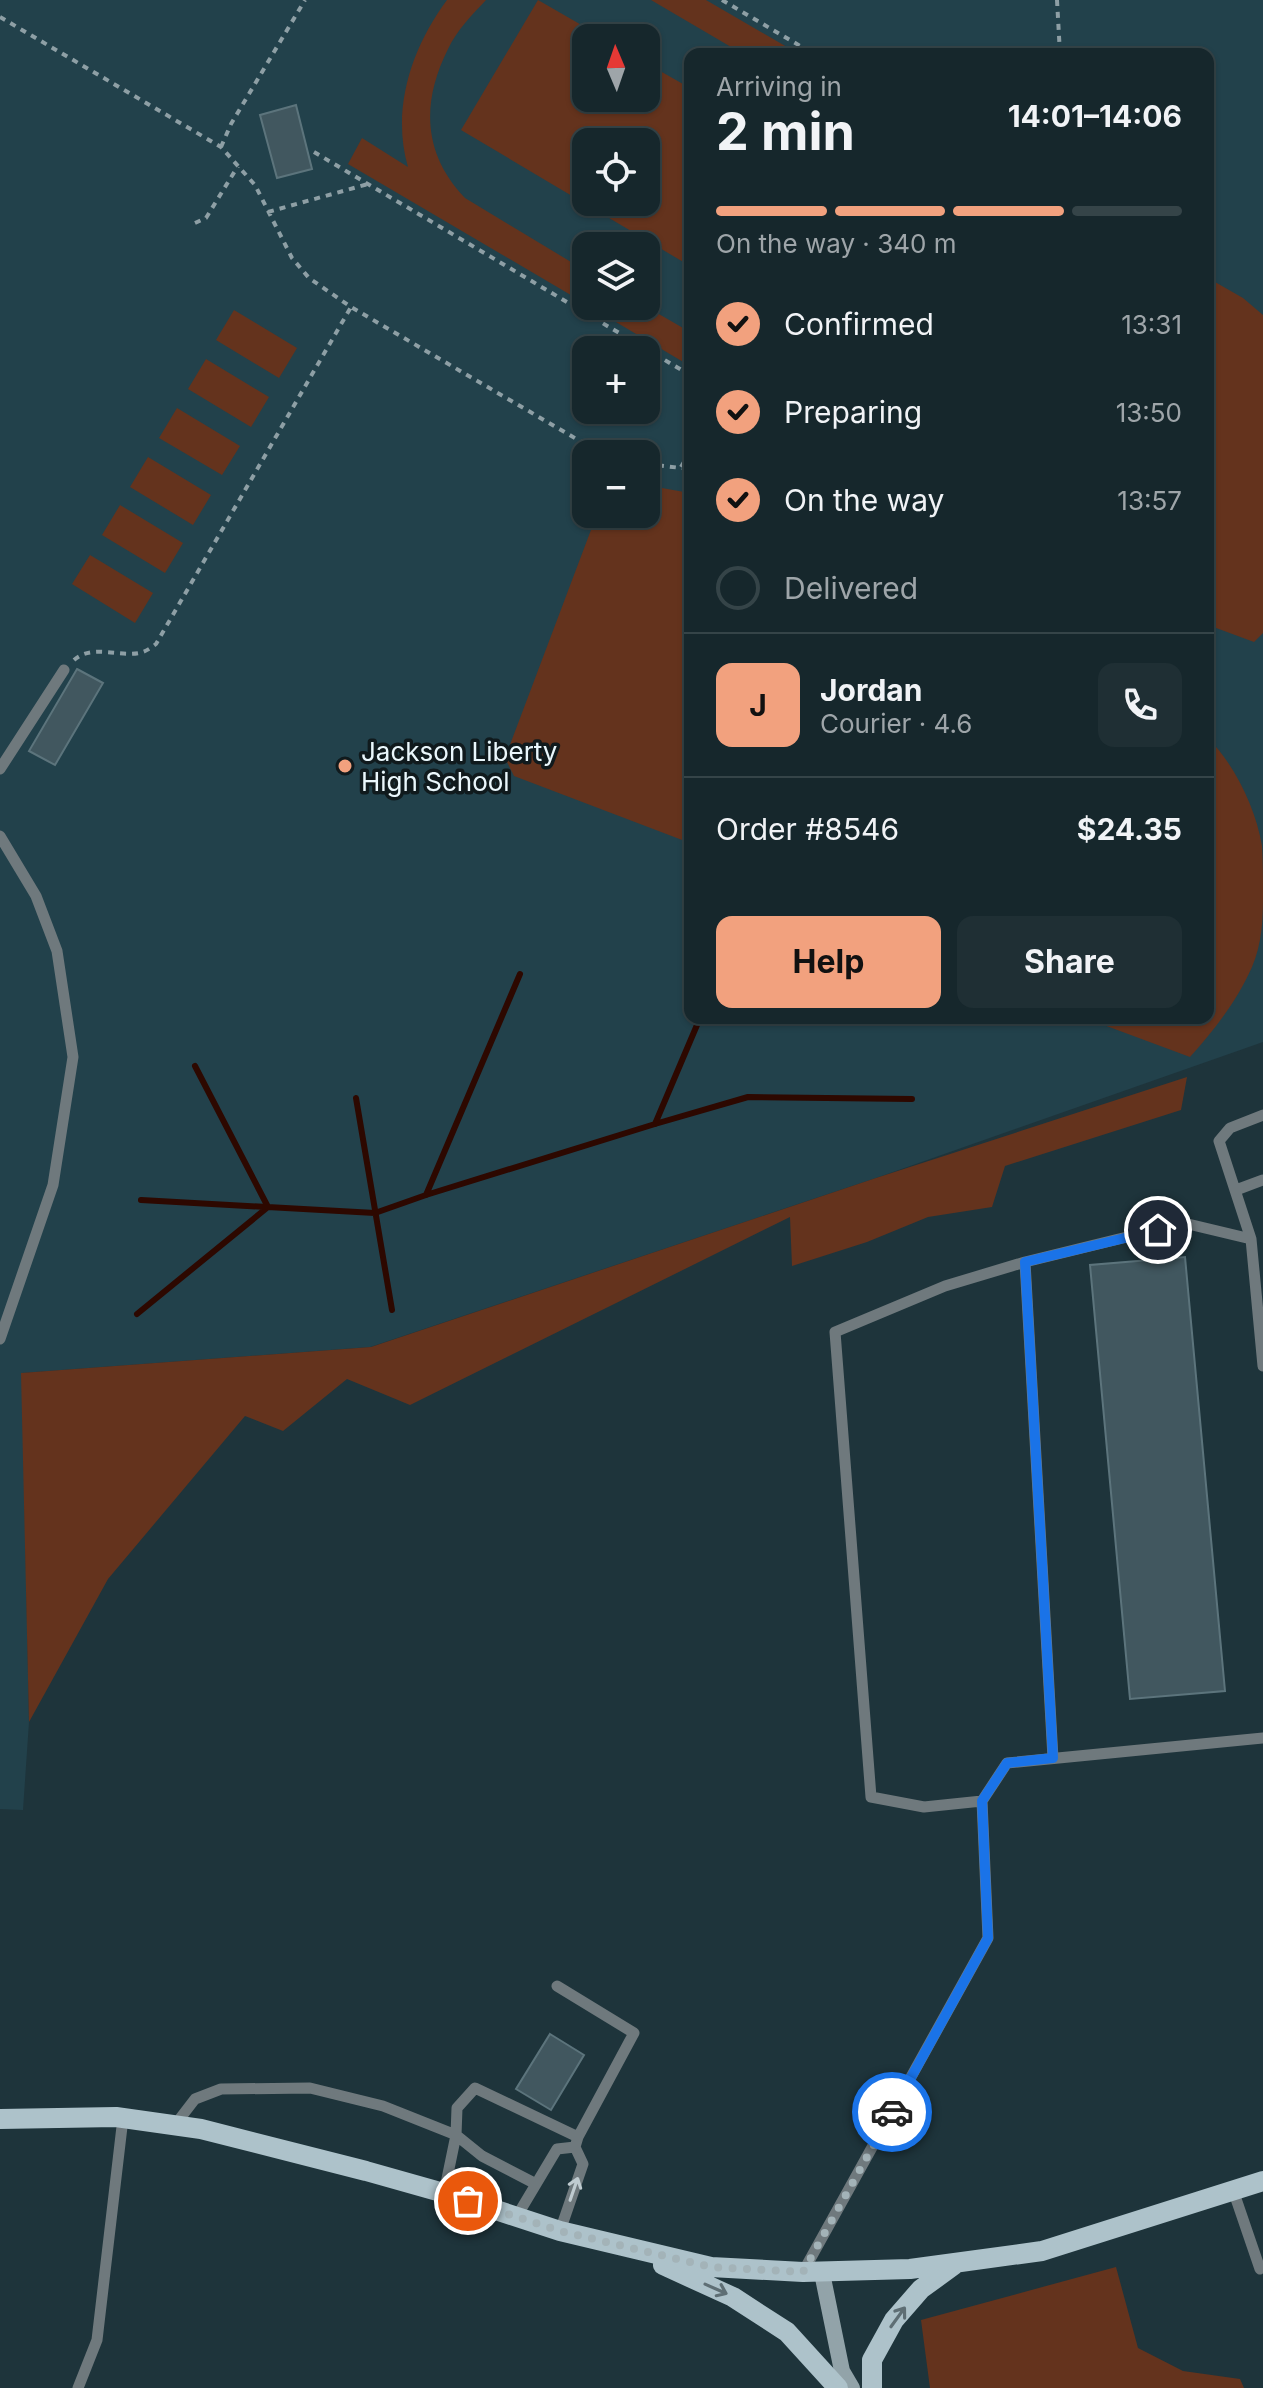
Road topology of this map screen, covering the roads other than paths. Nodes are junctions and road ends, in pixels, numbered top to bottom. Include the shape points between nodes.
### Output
1 (64, 670) road end
2 (0, 769) edge
3 (0, 836) edge
4 (1263, 1115) edge
5 (1263, 1180) edge
6 (1236, 1190) junction
7 (1251, 1239) junction
8 (1025, 1262) junction
9 (0, 1339) edge
10 (1263, 1366) edge
11 (1263, 1738) edge
12 (1053, 1758) junction
13 (982, 1801) junction
14 (557, 1986) dead end
15 (123, 2118) junction
16 (0, 2119) edge
17 (175, 2125) junction
18 (456, 2135) junction
19 (576, 2142) junction
20 (1263, 2181) edge
21 (536, 2184) junction
22 (1233, 2190) junction
23 (444, 2193) junction
24 (517, 2216) junction
25 (560, 2231) junction
26 (619, 2245) junction
27 (958, 2262) junction
28 (1260, 2269) dead end
29 (813, 2273) junction
30 (78, 2388) edge
31 (838, 2388) edge
32 (852, 2388) edge
33 (872, 2388) edge

1 - 2 lane
3 - 9 lane via 36,896 57,951 73,1057 53,1185
4 - 6 lane via 1230,1128 1219,1141
5 - 6 lane
6 - 7 lane
7 - 8 lane via 1184,1223
7 - 10 lane
8 - 12 lane
8 - 13 lane via 945,1286 835,1332 871,1797 924,1807
11 - 12 lane
12 - 13 lane via 1007,1763
13 - 29 lane via 988,1938
14 - 19 lane via 634,2033
15 - 16 main road
15 - 17 main road
15 - 30 lane via 97,2340
17 - 18 lane via 195,2099 221,2089 310,2088 383,2106
17 - 23 main road
18 - 19 lane via 457,2108 475,2088
18 - 21 lane via 482,2156
18 - 23 lane
19 - 21 lane via 557,2149
25 -> 19 lane via 583,2164
20 - 22 main road
21 - 24 lane
22 - 27 main road via 1042,2251
22 - 28 lane
23 - 24 main road
24 - 25 main road
25 - 26 main road
26 - 29 main road via 711,2267
26 -> 31 main road via 733,2297 787,2332
27 - 29 main road
33 -> 27 main road via 872,2360 894,2320 921,2289
29 - 32 main road via 842,2371

